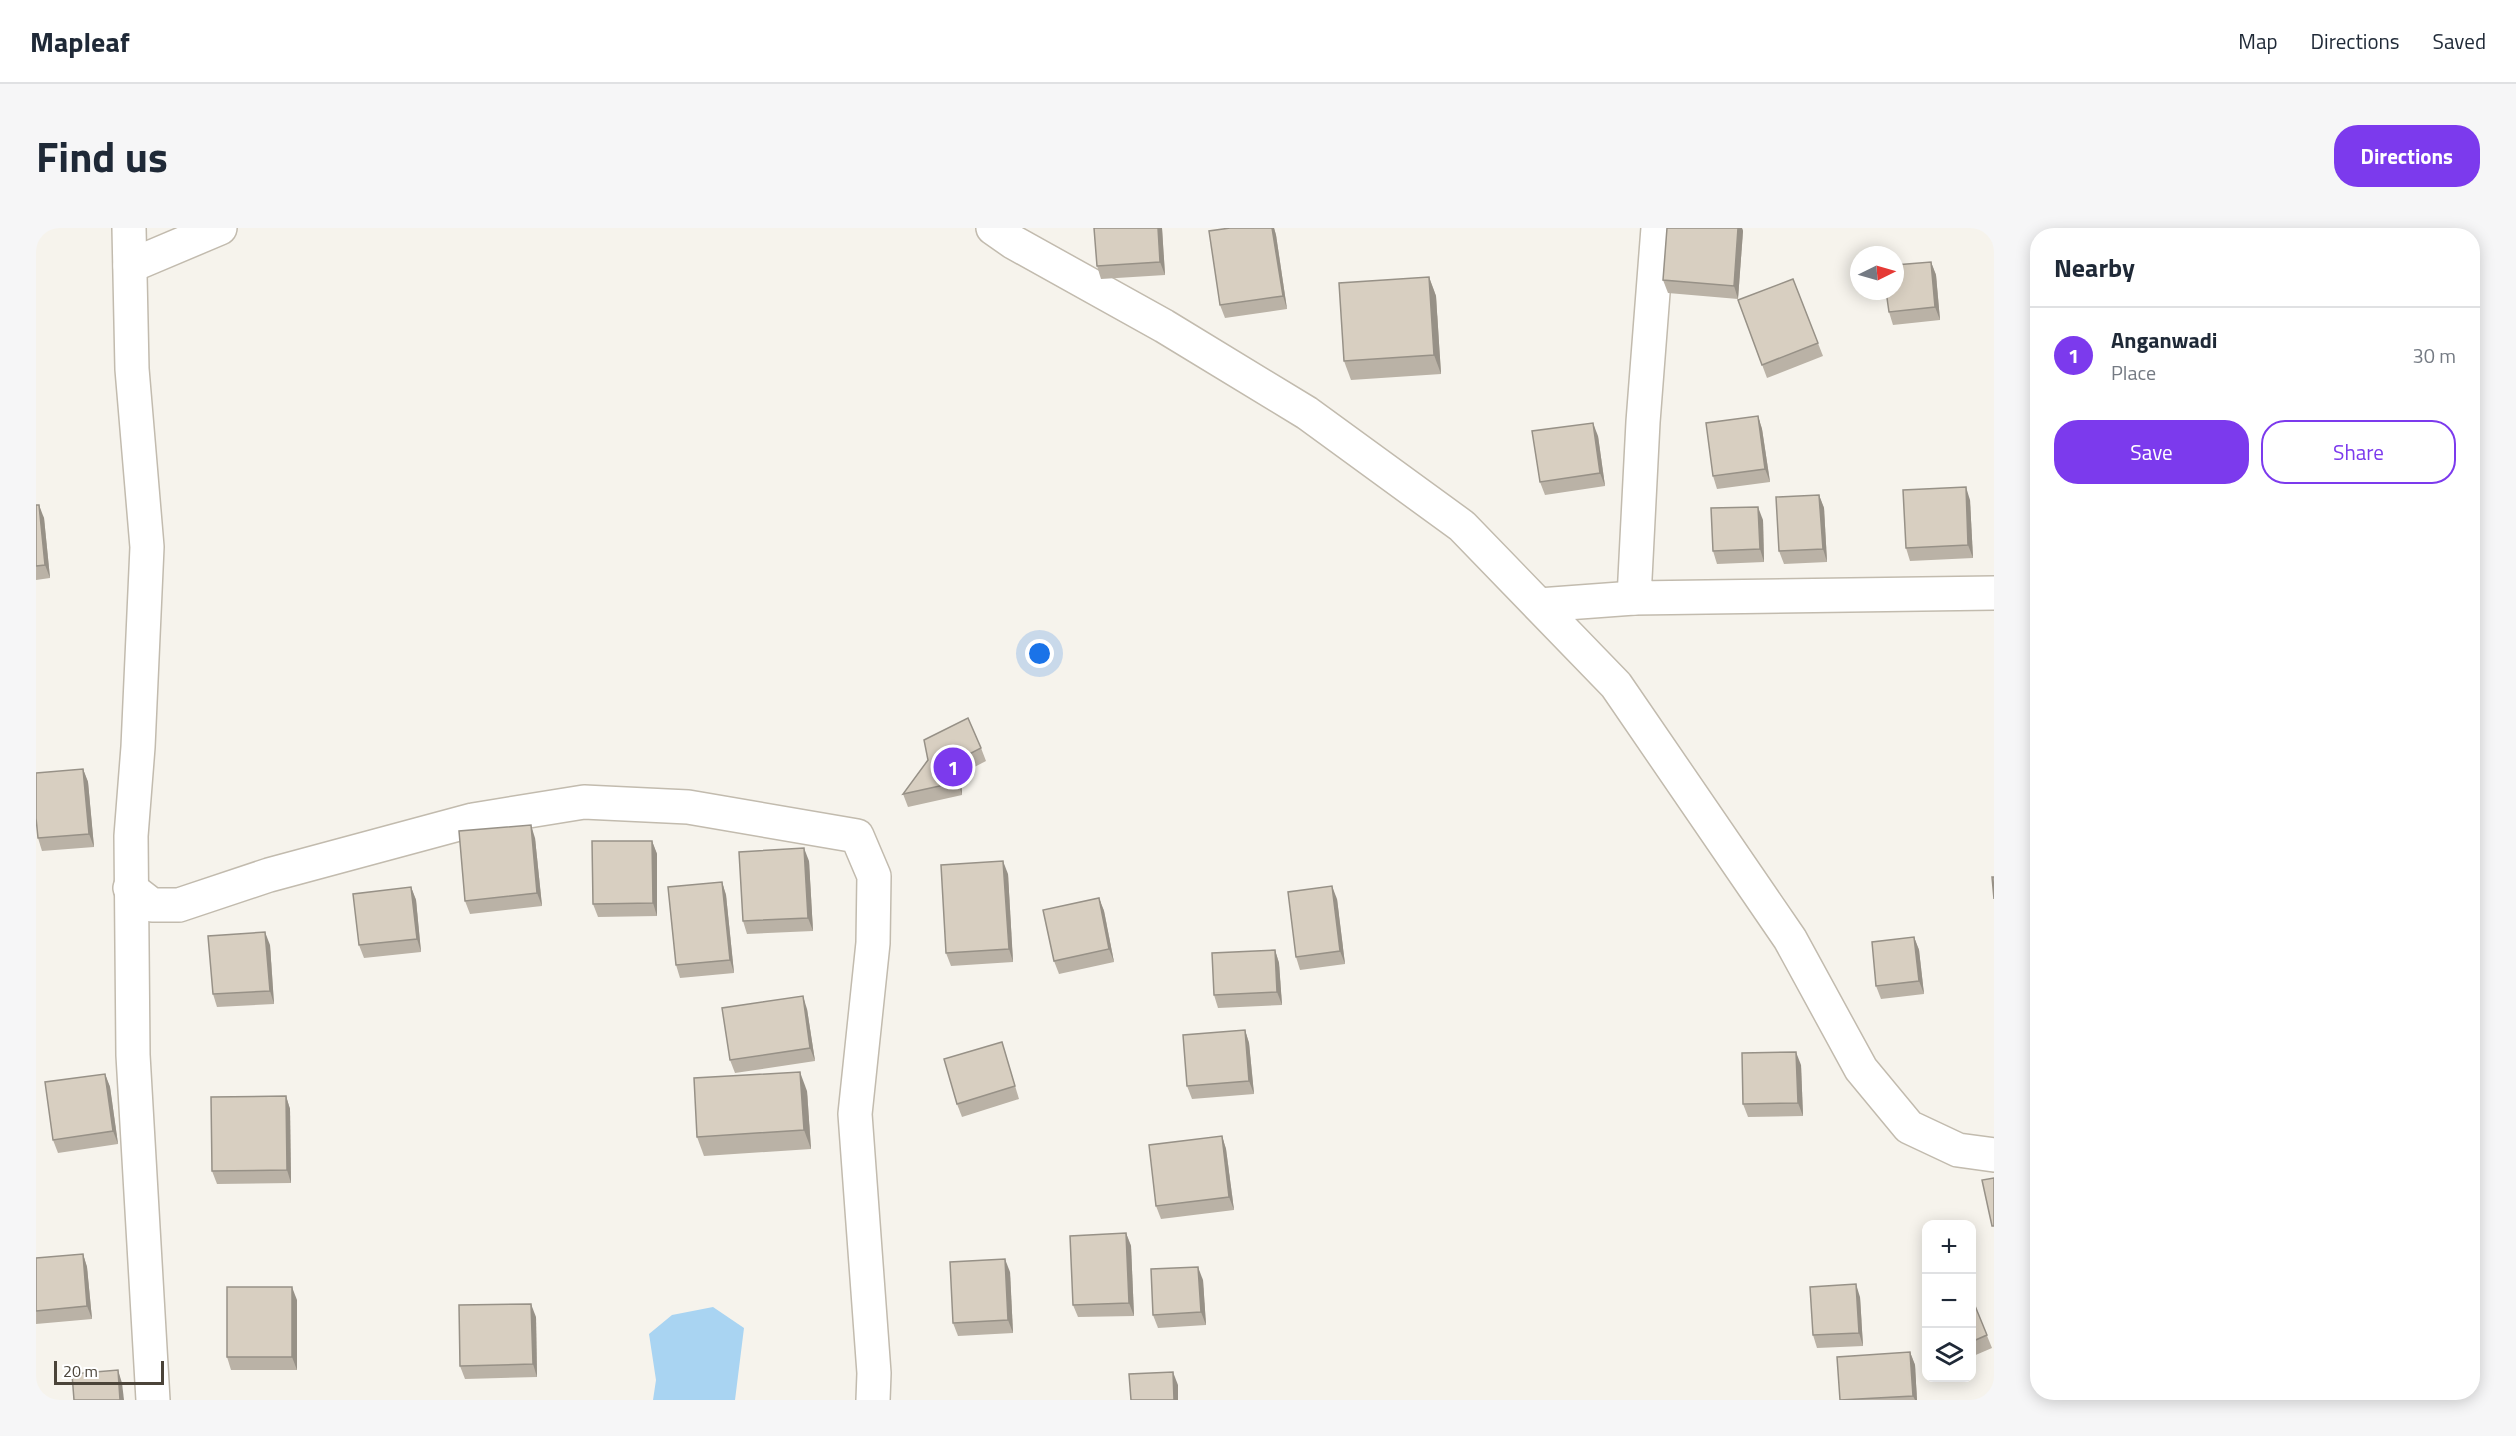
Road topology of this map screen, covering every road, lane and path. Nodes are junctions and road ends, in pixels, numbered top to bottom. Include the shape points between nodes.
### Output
1 (129, 228) edge
2 (220, 228) edge
3 (993, 228) edge
4 (1658, 228) edge
5 (130, 266) junction
6 (1994, 593) edge
7 (1634, 598) junction
8 (1539, 605) junction
9 (130, 888) junction
10 (1994, 1155) edge
11 (153, 1400) edge
12 (873, 1400) edge

1 - 5 street
2 - 5 street
3 - 8 street via 1307,413 1462,526
4 - 7 street via 1642,422
5 - 9 street via 132,369 147,547
6 - 7 street
7 - 8 street
8 - 10 street via 1616,685 1790,939 1861,1069 1909,1127 1958,1150
9 - 11 street via 133,1055
9 - 12 street via 152,905 179,905 269,875 473,820 584,802 688,807 857,836 874,876 873,943 855,1114

